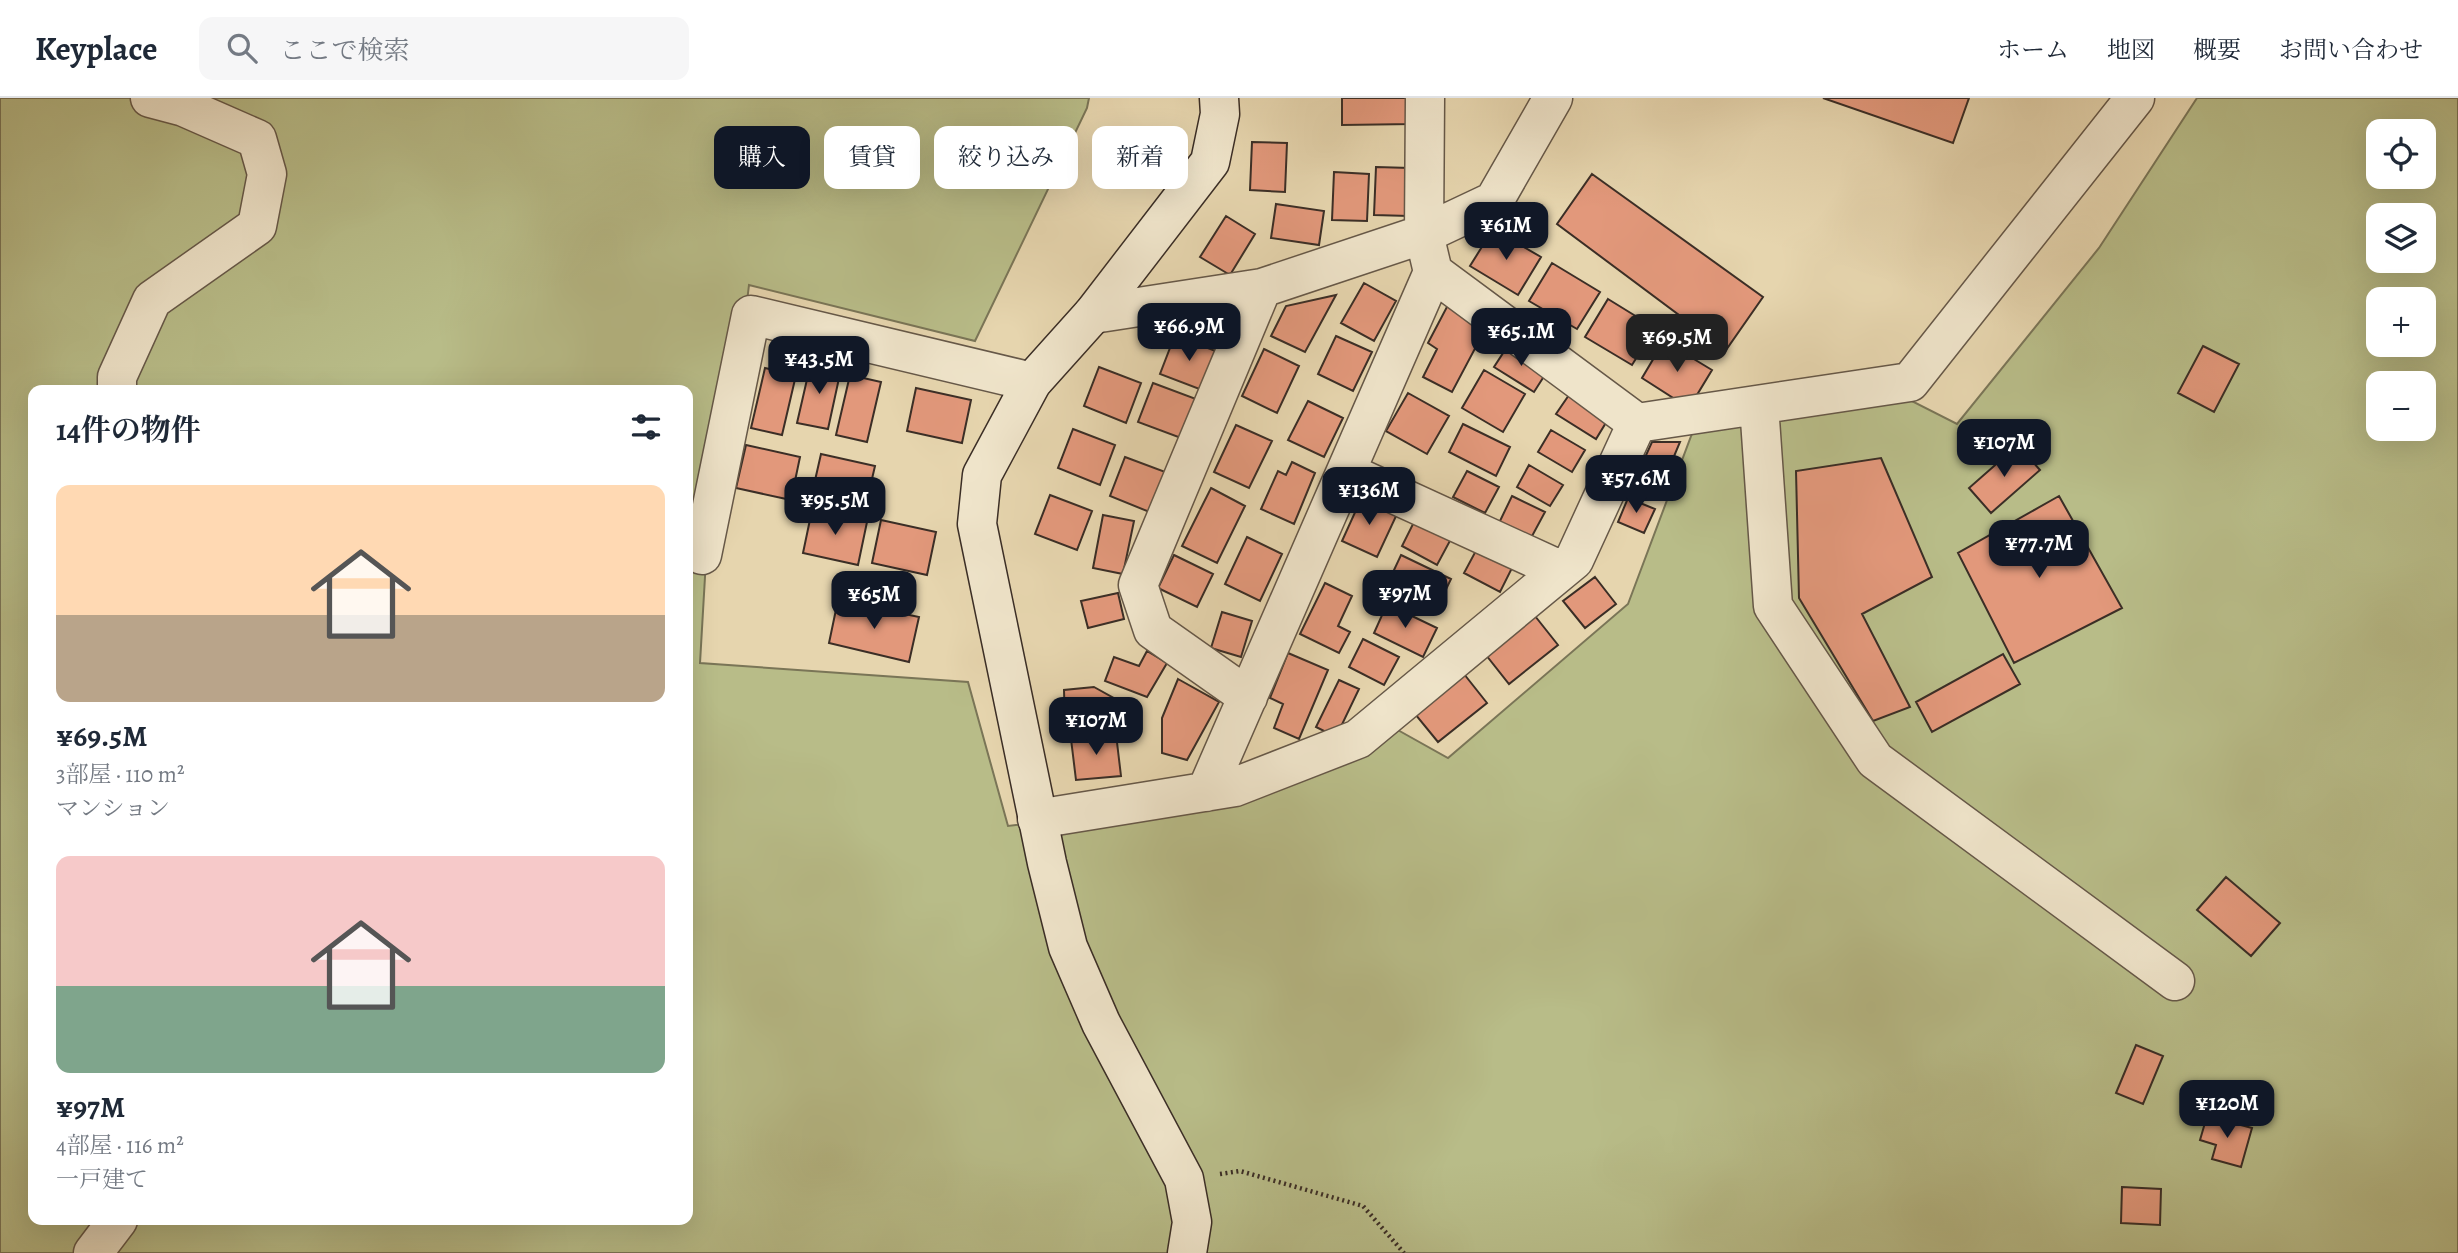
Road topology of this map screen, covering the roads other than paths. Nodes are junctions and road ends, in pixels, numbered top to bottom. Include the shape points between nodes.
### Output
1 (150, 98) edge
2 (1219, 98) edge
3 (1425, 98) edge
4 (1553, 98) edge
5 (2135, 98) edge
6 (1424, 234) junction
7 (1433, 272) junction
8 (1262, 288) junction
9 (1093, 314) junction
10 (1032, 382) junction
11 (117, 385) edge
12 (1759, 405) junction
13 (1637, 423) junction
14 (1346, 472) junction
15 (702, 555) dead end
16 (1560, 570) junction
17 (1248, 697) junction
18 (1206, 792) junction
19 (1037, 819) junction
20 (2175, 981) dead end
21 (114, 1225) edge
22 (93, 1253) edge
23 (1187, 1253) edge

1 - 11 street via 184,107 257,139 267,174 257,226 152,300
2 - 9 street via 1210,162
3 - 6 street
4 - 6 street via 1494,201
5 - 12 street via 1910,382
6 - 7 street
6 - 8 street
7 - 13 street
7 - 14 street
8 - 9 street
8 - 17 street via 1138,585 1153,630
9 - 10 street
10 - 15 street via 751,314
10 - 19 street via 982,475 977,524
12 - 13 street
12 - 20 street via 1773,606 1875,760
13 - 16 street via 1574,560
14 - 16 street
14 - 17 street
16 - 18 street via 1358,739 1235,787
17 - 18 street
18 - 19 street
19 - 23 street via 1068,947 1101,1023 1184,1179 1192,1222
21 - 22 street

